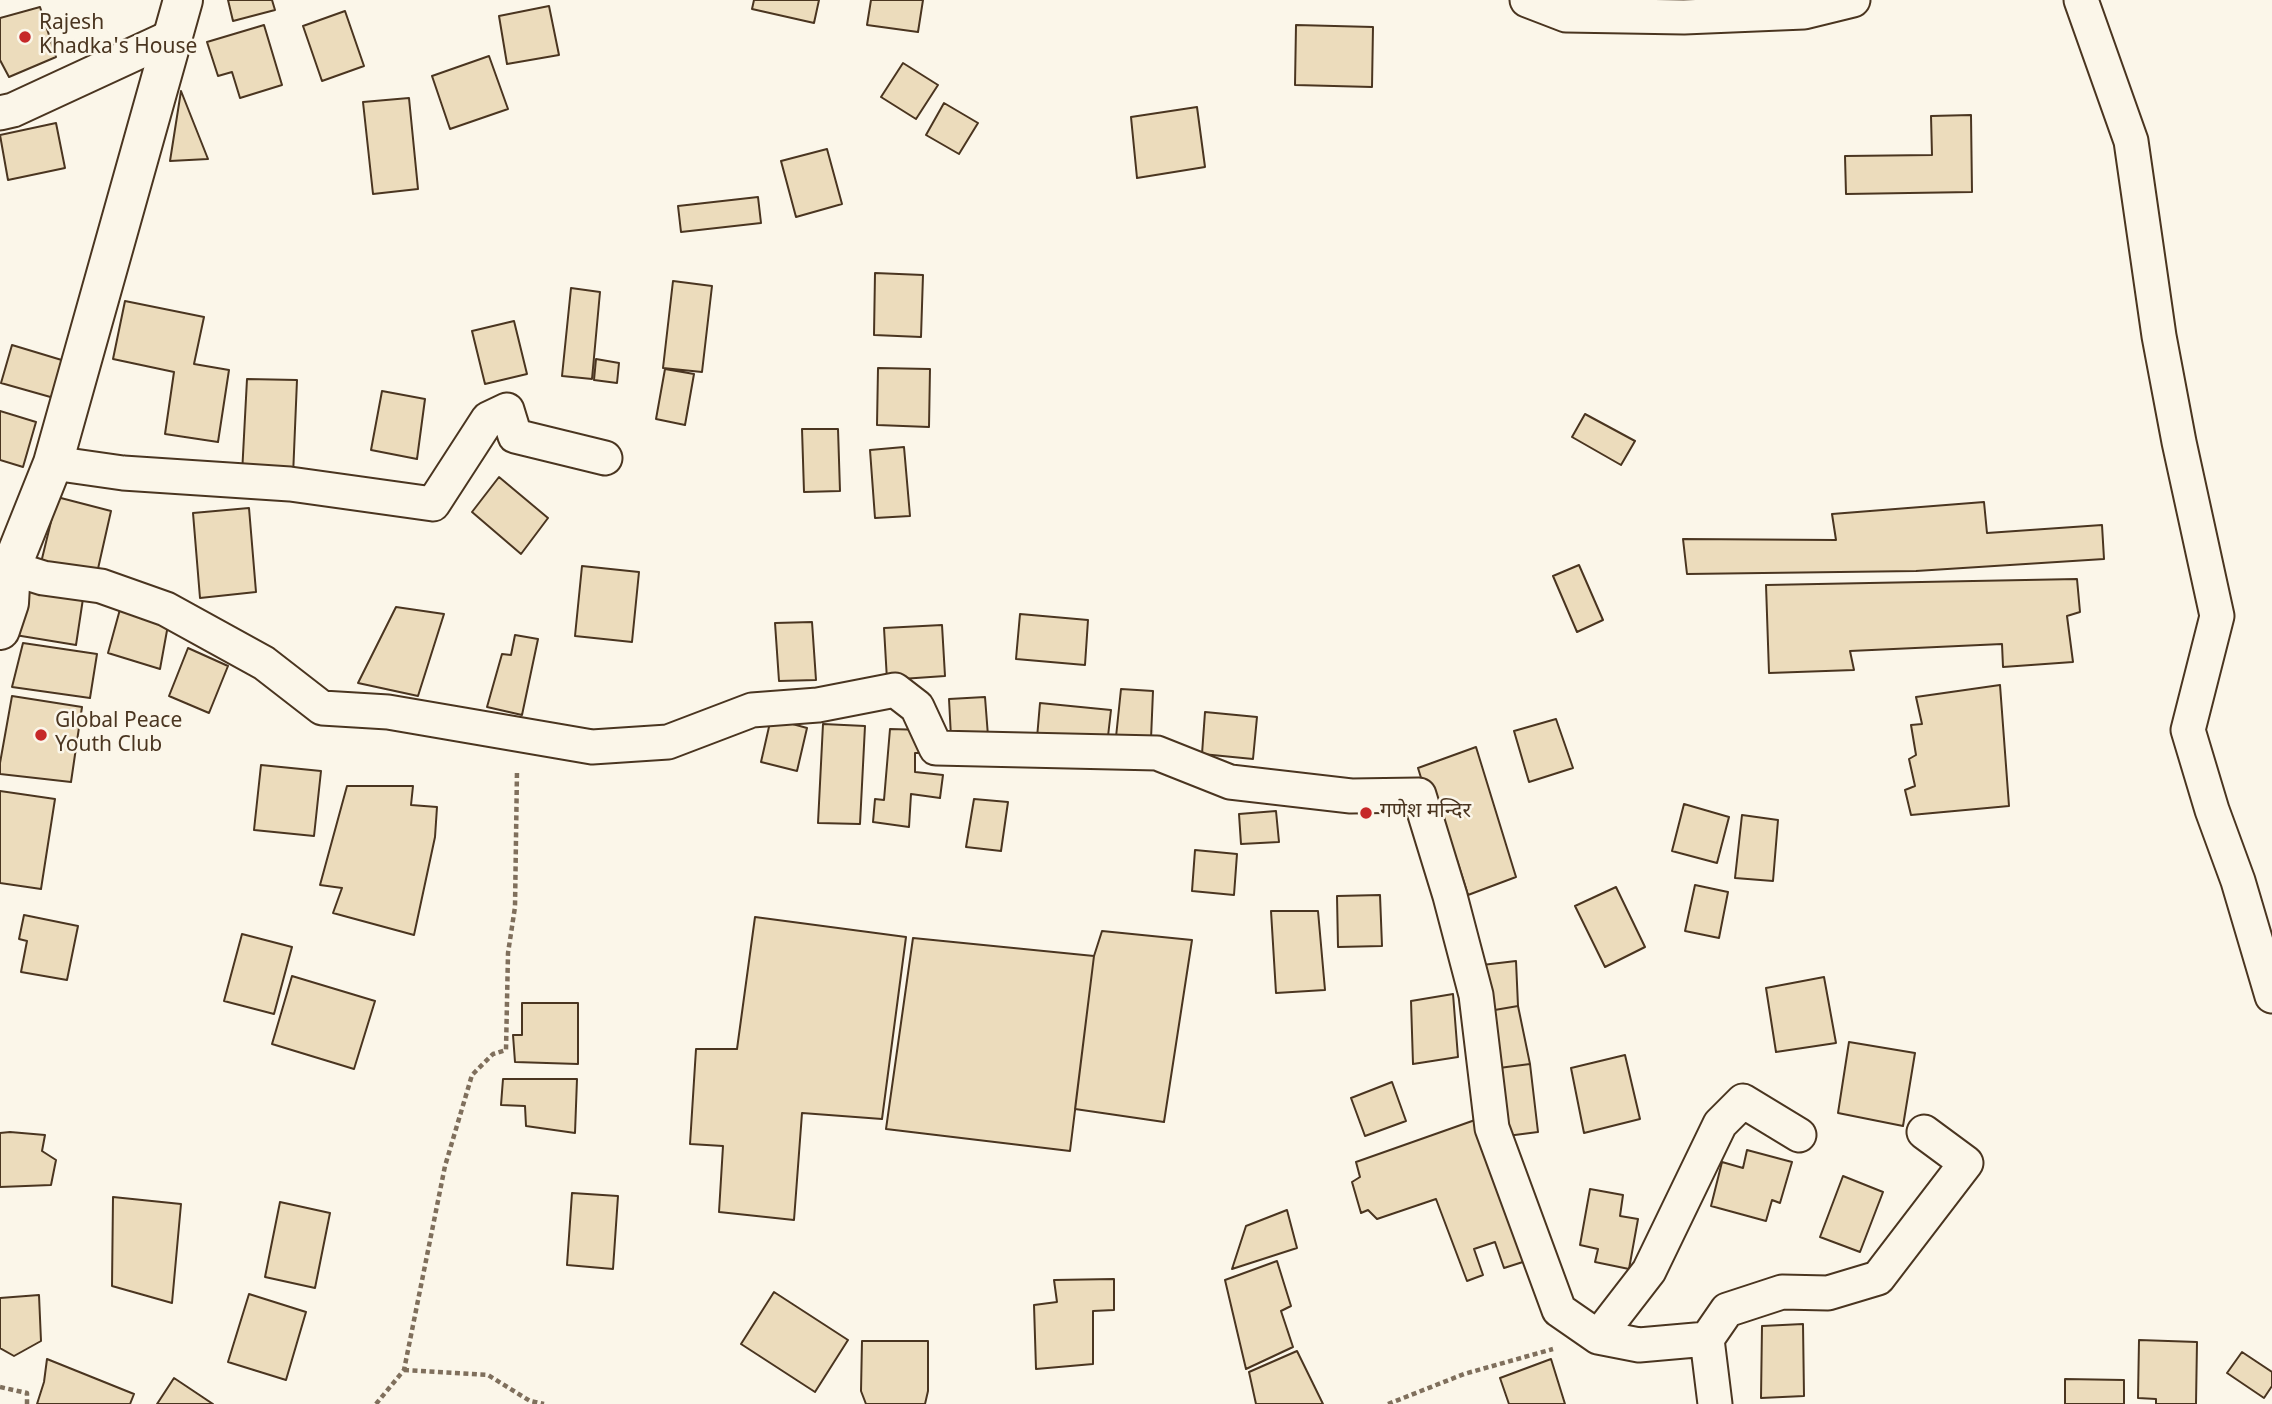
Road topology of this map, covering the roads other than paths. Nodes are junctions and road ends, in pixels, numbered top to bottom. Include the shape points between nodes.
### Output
1 (183, 0) edge
2 (1527, 0) edge
3 (1853, 0) edge
4 (2081, 0) edge
5 (173, 37) junction
6 (0, 113) edge
7 (606, 458) dead end
8 (53, 463) junction
9 (5, 601) edge
10 (2272, 996) edge
11 (1924, 1132) dead end
12 (1799, 1135) dead end
13 (1598, 1337) junction
14 (1707, 1339) junction
15 (1715, 1404) edge

1 - 5 street
2 - 3 street via 1566,15 1684,17 1804,12
4 - 10 street via 2131,141 2159,336 2217,616 2188,730
5 - 6 street
5 - 8 street
7 - 8 street via 515,436 507,410 488,419 433,504 290,484 122,473
8 - 9 street
9 - 13 street via 43,578 101,586 166,609 264,663 322,708 388,712 592,747 668,742 752,710 818,705 895,690 917,707 936,748 1157,753 1230,782 1351,796 1419,795 1476,995 1492,1128 1559,1310
11 - 14 street via 1966,1163 1878,1278 1828,1293 1782,1292 1727,1310
12 - 13 street via 1743,1101 1720,1124 1649,1271
13 - 14 street via 1639,1346
14 - 15 street

